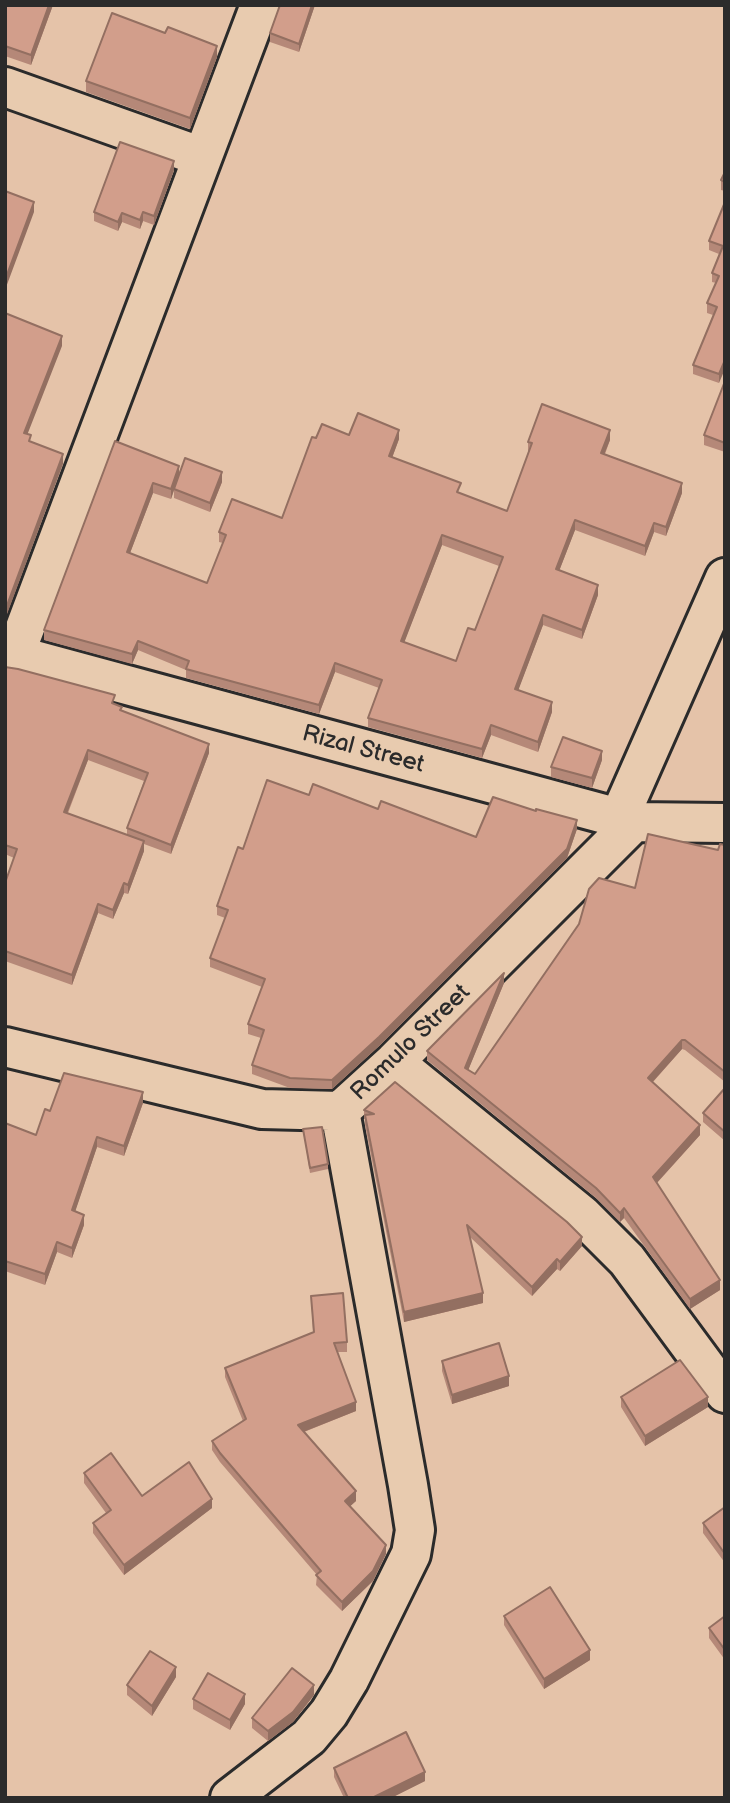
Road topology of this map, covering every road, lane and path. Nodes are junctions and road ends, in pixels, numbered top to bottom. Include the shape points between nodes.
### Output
1 (260, 5) edge
2 (5, 87) edge
3 (201, 157) junction
4 (725, 578) edge
5 (10, 654) edge
6 (627, 820) junction
7 (725, 823) edge
8 (5, 1047) edge
9 (394, 1062) junction
10 (340, 1111) junction
11 (725, 1393) edge
12 (230, 1798) edge

1 - 3 street
2 - 3 street
3 - 5 street
4 - 6 street
5 - 6 street, Rizal Street
6 - 7 street, Rizal Street
6 - 9 street, Romulo Street
8 - 10 street, Romulo Street via 262,1109
9 - 10 street, Romulo Street
9 - 11 street via 582,1215 627,1260
10 - 12 street via 408,1485 415,1530 411,1555 329,1713 309,1737

